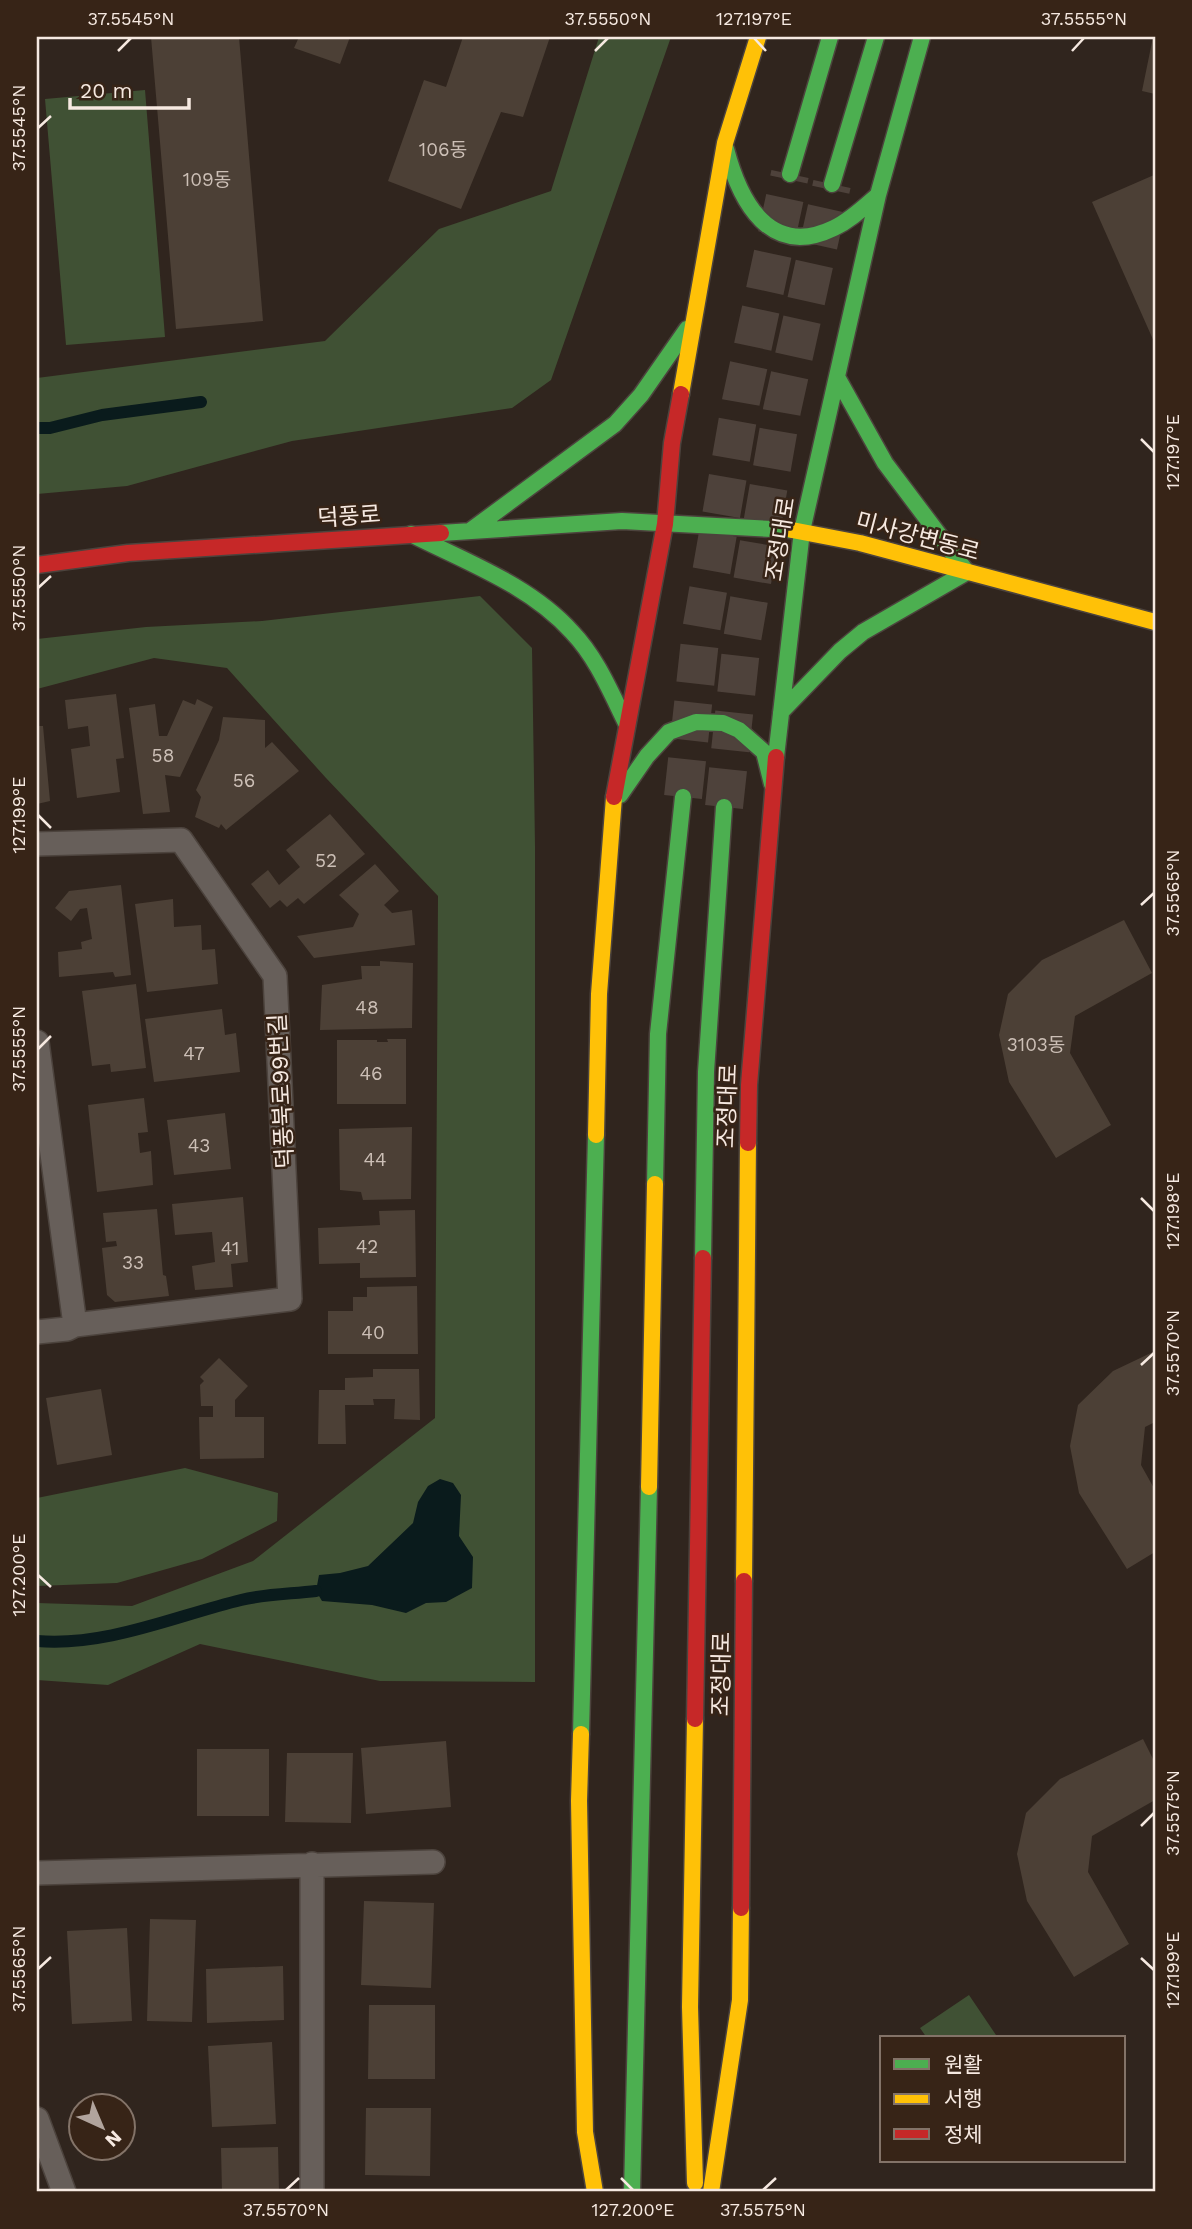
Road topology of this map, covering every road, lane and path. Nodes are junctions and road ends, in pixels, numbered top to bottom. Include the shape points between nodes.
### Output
1 (758, 37) edge
2 (830, 37) edge
3 (876, 37) edge
4 (922, 37) edge
5 (725, 143) junction
6 (790, 174) tunnel mouth
7 (832, 184) tunnel mouth
8 (878, 195) junction
9 (695, 318) junction
10 (837, 377) junction
11 (665, 524) junction
12 (470, 531) junction
13 (802, 531) junction
14 (411, 534) junction
15 (37, 565) edge
16 (967, 572) junction
17 (1155, 622) edge
18 (781, 712) junction
19 (628, 725) junction
20 (773, 786) junction
21 (683, 797) tunnel mouth
22 (724, 807) tunnel mouth
23 (611, 810) junction
24 (37, 844) edge
25 (37, 1042) edge
26 (75, 1325) junction
27 (37, 1332) edge
28 (433, 1862) dead end
29 (312, 1864) junction
30 (37, 1873) edge
31 (37, 2119) edge
32 (64, 2192) edge
33 (312, 2192) edge
34 (595, 2192) edge
35 (632, 2192) edge
36 (695, 2192) edge
37 (711, 2192) edge

1 - 5 main road
2 - 6 main road
3 - 7 main road
4 - 8 main road, 조정대로
5 - 8 main road via 730,168 752,213 768,229 785,236 803,238 826,232
5 - 9 main road
8 - 10 main road, 조정대로
9 - 11 main road via 672,443
9 - 12 main road via 642,395 615,424
10 - 13 main road, 조정대로
10 - 16 main road via 886,463
11 - 12 main road, 덕풍로 via 622,521
11 - 13 main road, 미사강변동로
11 - 19 main road
12 - 14 main road, 덕풍로
13 - 16 main road, 미사강변동로
13 - 18 main road, 조정대로
14 - 15 main road, 덕풍로 via 128,553
14 - 19 main road via 534,598 572,631
16 - 17 main road, 미사강변동로
16 - 18 main road via 863,632
18 - 20 main road, 조정대로
19 - 23 main road
20 - 23 main road via 764,752 739,730 723,723 696,722 669,732
20 - 37 main road, 조정대로 via 749,1085 740,2000
21 - 35 main road via 658,1034
22 - 36 main road, 조정대로 via 706,1072 690,2007
23 - 34 main road via 599,993 579,1801 585,2132
24 - 26 lane, 덕풍북로99번길 via 181,840 275,976 290,1299
25 - 26 lane
26 - 27 lane, 덕풍북로99번길
28 - 29 lane
29 - 30 lane
29 - 33 lane
31 - 32 lane

